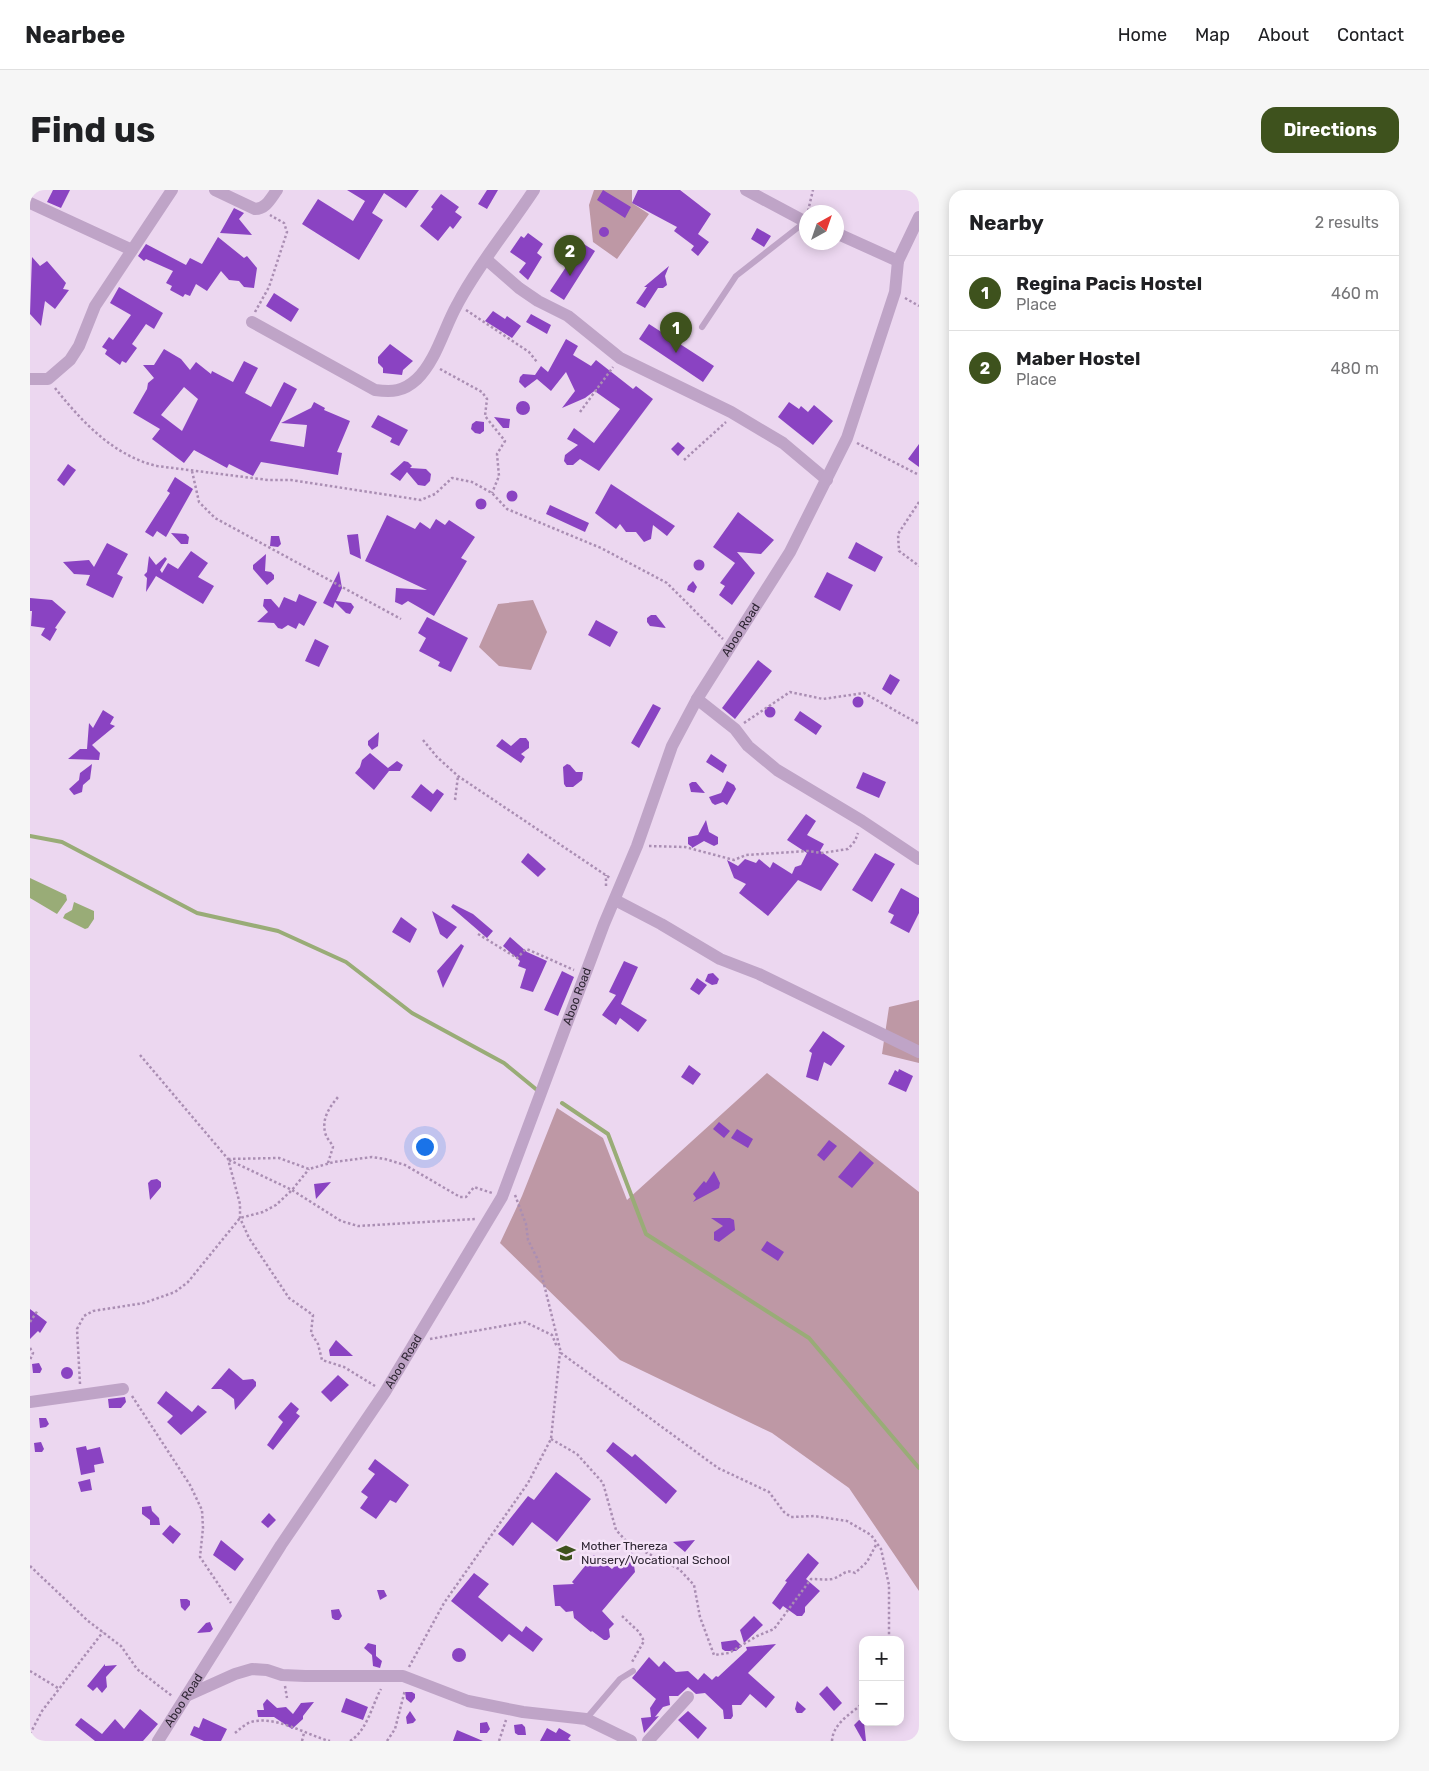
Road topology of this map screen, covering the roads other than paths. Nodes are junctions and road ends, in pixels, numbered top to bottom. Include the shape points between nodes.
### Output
1 (172, 190) edge
2 (215, 190) edge
3 (277, 190) edge
4 (534, 190) edge
5 (746, 190) edge
6 (30, 203) edge
7 (799, 215) edge
8 (919, 217) edge
9 (799, 225) edge
10 (844, 237) edge
11 (132, 250) junction
12 (487, 260) junction
13 (898, 261) junction
14 (252, 322) road end
15 (702, 327) dead end
16 (30, 379) edge
17 (827, 480) junction
18 (696, 700) junction
19 (919, 858) edge
20 (615, 900) junction
21 (919, 1052) edge
22 (123, 1389) road end
23 (30, 1402) edge
24 (633, 1672) dead end
25 (688, 1697) dead end
26 (183, 1700) junction
27 (586, 1719) junction
28 (158, 1741) edge
29 (631, 1741) edge
30 (648, 1741) edge

1 - 11 street
2 - 3 street via 255,209 260,209
4 - 12 street
5 - 7 street
6 - 11 street
8 - 13 street, Aboo Road
9 - 15 lane via 736,276
10 - 13 street
11 - 16 street via 94,306 79,346 70,360 48,380
12 - 14 street via 457,303 429,363 418,378 394,393 375,390
12 - 17 street via 519,288 574,321 620,358 731,412 783,443
13 - 17 street, Aboo Road via 895,292 847,438
17 - 18 street, Aboo Road via 790,552
18 - 19 street via 735,729 760,758
18 - 20 street, Aboo Road via 672,746
20 - 21 street via 720,959 759,974
20 - 26 street, Aboo Road via 509,1183 492,1217 384,1392
22 - 23 street
24 - 27 lane via 620,1679
25 - 30 street
26 - 27 street via 252,1669 298,1676 405,1677 468,1701
26 - 28 street, Aboo Road
27 - 29 street

